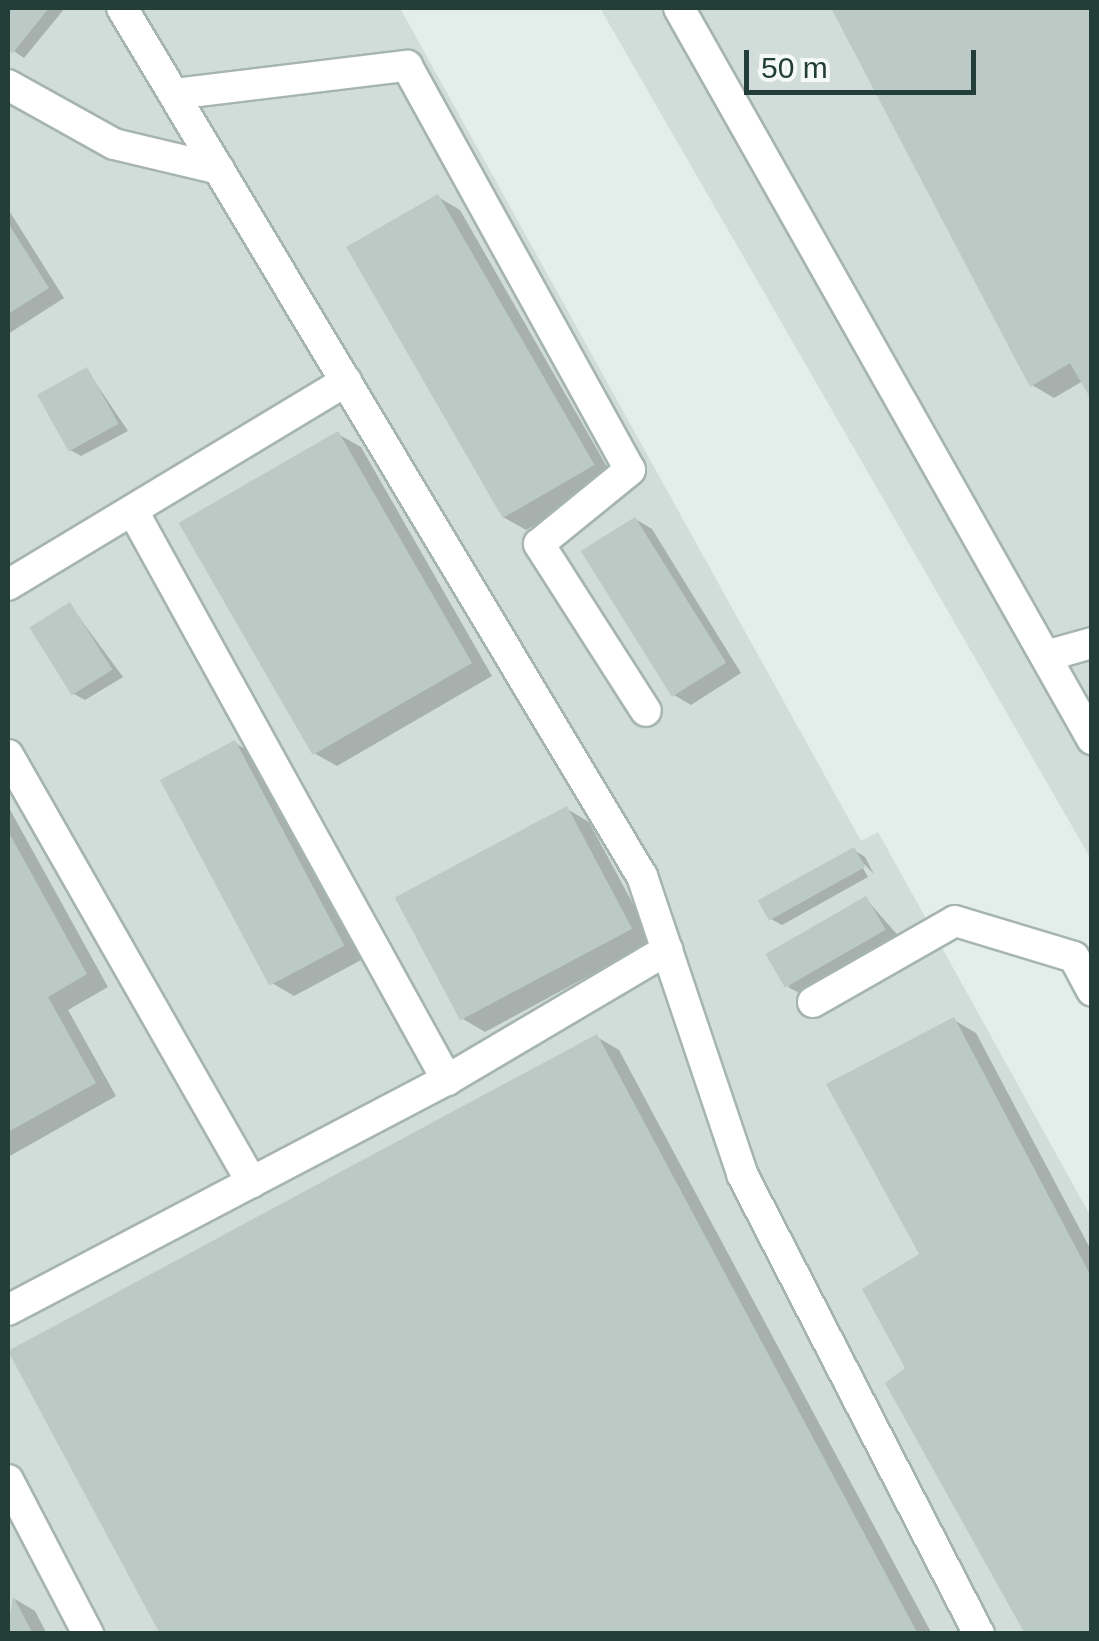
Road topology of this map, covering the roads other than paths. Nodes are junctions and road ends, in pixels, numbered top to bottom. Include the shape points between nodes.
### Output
1 (122, 8) edge
2 (680, 8) edge
3 (8, 84) edge
4 (174, 94) junction
5 (219, 170) junction
6 (346, 380) junction
7 (134, 513) junction
8 (8, 585) edge
9 (1092, 643) edge
10 (1046, 656) junction
11 (646, 712) dead end
12 (1092, 739) edge
13 (8, 756) edge
14 (667, 950) junction
15 (1092, 990) edge
16 (813, 1002) dead end
17 (447, 1080) junction
18 (252, 1182) junction
19 (8, 1310) edge
20 (8, 1480) edge
21 (88, 1634) edge
22 (978, 1634) edge

1 - 4 lane
2 - 10 lane
3 - 5 lane via 114,144
4 - 5 lane
4 - 11 lane via 407,66 630,470 539,544
5 - 6 lane
6 - 7 lane
6 - 14 lane via 642,876
7 - 8 lane
7 - 17 lane
9 - 10 lane
10 - 12 lane
13 - 18 lane
14 - 17 lane
14 - 22 lane via 742,1174
15 - 16 lane via 1074,957 955,922
17 - 18 lane
18 - 19 lane
20 - 21 lane

